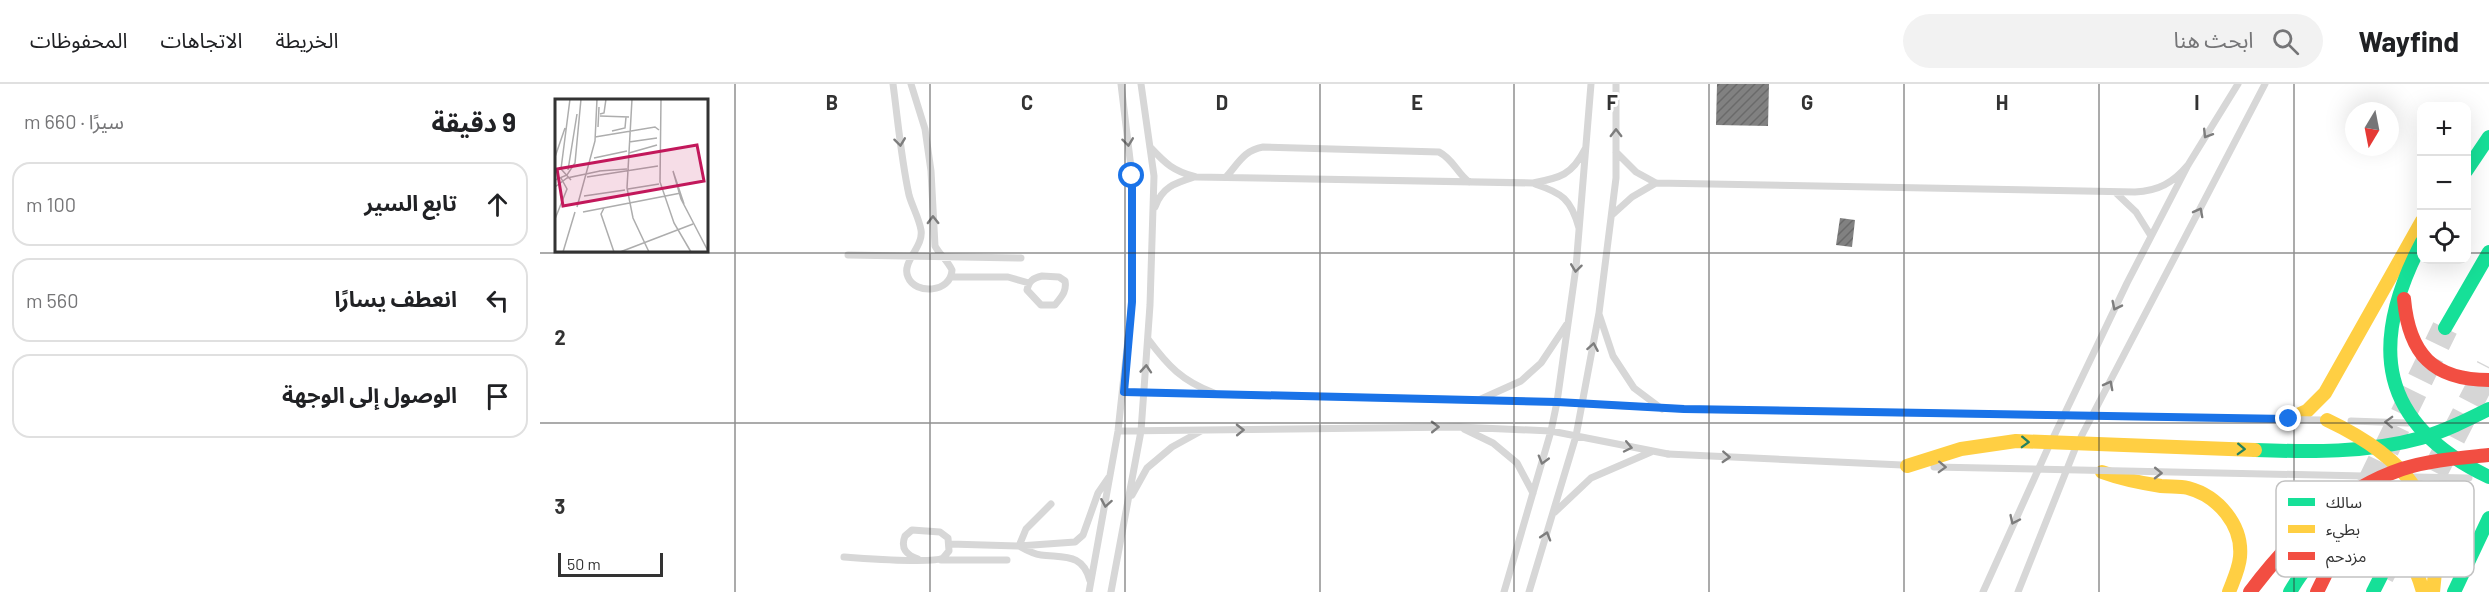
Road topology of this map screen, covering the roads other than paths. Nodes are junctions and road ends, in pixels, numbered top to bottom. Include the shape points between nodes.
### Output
1 (893, 84) edge
2 (911, 84) edge
3 (1121, 84) edge
4 (1141, 84) edge
5 (1591, 84) edge
6 (1616, 84) edge
7 (2238, 84) edge
8 (2265, 84) edge
9 (2489, 137) edge
10 (1587, 144) junction
11 (1150, 147) junction
12 (1616, 152) junction
13 (2471, 164) edge
14 (2188, 165) junction
15 (1196, 177) junction
16 (1226, 177) junction
17 (1469, 182) junction
18 (1533, 183) junction
19 (1656, 183) junction
20 (2116, 193) junction
21 (1153, 214) junction
22 (1612, 215) junction
23 (2417, 228) edge
24 (1580, 232) junction
25 (2151, 236) junction
26 (2417, 251) edge
27 (2489, 252) edge
28 (848, 255) dead end
29 (940, 256) junction
30 (912, 257) junction
31 (1021, 258) dead end
32 (952, 277) junction
33 (2404, 280) junction
34 (1029, 283) junction
35 (1599, 313) junction
36 (1568, 322) junction
37 (2445, 328) tunnel mouth
38 (1148, 339) junction
39 (2489, 380) edge
40 (1124, 392) junction
41 (1144, 393) junction
42 (1219, 395) junction
43 (1477, 401) junction
44 (1557, 402) junction
45 (1582, 405) junction
46 (1662, 409) junction
47 (2489, 409) edge
48 (2289, 419) junction
49 (2327, 420) junction
50 (2413, 423) junction
51 (2462, 424) junction
52 (2480, 425) dead end
53 (1459, 427) junction
54 (1202, 430) junction
55 (1118, 431) junction
56 (1142, 431) junction
57 (1551, 431) junction
58 (1576, 435) junction
59 (2426, 438) junction
60 (2379, 448) junction
61 (1652, 452) junction
62 (2489, 455) edge
63 (2452, 459) junction
64 (1907, 466) junction
65 (2102, 472) junction
66 (2404, 473) junction
67 (1111, 475) junction
68 (2384, 477) junction
69 (2489, 477) edge
70 (2377, 481) edge
71 (2410, 481) edge
72 (1533, 494) junction
73 (1129, 500) junction
74 (1051, 504) dead end
75 (1553, 513) junction
76 (2489, 518) edge
77 (950, 544) junction
78 (1019, 546) junction
79 (2474, 550) edge
80 (844, 557) dead end
81 (918, 559) junction
82 (2276, 559) edge
83 (935, 560) junction
84 (1007, 560) dead end
85 (2300, 577) edge
86 (2324, 577) edge
87 (2380, 577) tunnel mouth
88 (2420, 577) edge
89 (2435, 577) edge
90 (2461, 577) edge
91 (1091, 584) junction
92 (1089, 592) edge
93 (1111, 592) edge
94 (1504, 592) edge
95 (1529, 592) edge
96 (1983, 592) edge
97 (2018, 592) edge
98 (2229, 592) edge
99 (2250, 592) edge
100 (2290, 592) edge
101 (2317, 592) edge
102 (2373, 592) edge
103 (2423, 592) edge
104 (2433, 592) edge
105 (2454, 592) edge

1 -> 30 lane via 909,195 921,231 921,243
29 -> 2 lane via 933,232 925,129
3 -> 40 lane via 1132,176 1132,302
4 - 11 lane
5 - 10 lane
12 -> 6 lane
7 -> 14 lane
97 -> 8 lane via 2070,459
9 - 13 highway
10 - 18 lane via 1569,172
10 - 24 lane
11 - 15 lane via 1177,172
11 - 21 lane
12 - 19 lane via 1636,172
12 - 22 lane
14 - 20 lane via 2178,177 2151,191
14 - 25 lane
15 - 16 lane
15 - 21 lane via 1165,189
16 - 17 lane
16 - 17 lane via 1252,149 1286,147 1439,152
17 - 18 lane
18 - 24 lane via 1568,201
19 - 20 lane
19 - 22 lane
20 - 25 lane via 2136,212
21 - 38 lane
22 - 35 lane
23 - 48 highway via 2325,393 2307,411
24 -> 36 lane
25 -> 96 lane via 2070,400
26 - 33 highway, bridge
27 - 37 highway
28 - 30 lane
29 - 30 lane
29 - 31 lane
29 - 32 lane via 948,261
30 - 32 lane via 907,267 911,283 933,289 944,286
32 - 34 lane via 1008,278
33 - 39 highway, bridge via 2408,332 2422,357 2452,377
33 - 50 highway, bridge via 2391,322 2391,361 2401,400
34 - 34 lane via 1027,291 1048,307 1055,305 1066,288 1059,277 1042,276
45 -> 35 lane
35 - 46 lane via 1612,356 1634,388
36 - 43 lane via 1541,363 1521,381
36 - 44 lane
41 -> 38 lane
38 - 42 lane via 1166,364 1192,385
40 - 41 lane
40 - 55 lane
41 - 42 lane
41 - 56 lane
42 - 43 lane
43 - 44 lane
44 - 45 lane
44 - 57 lane
45 - 46 lane
45 - 58 lane
46 - 48 lane, bridge
47 - 51 highway, bridge
48 - 49 lane, bridge
50 -> 49 lane, bridge
49 - 60 highway, bridge
50 - 51 lane, bridge
50 - 59 highway, bridge
51 - 52 lane
51 - 59 highway, bridge
54 -> 53 lane
53 - 57 lane
53 - 72 lane via 1493,443 1516,463
54 - 56 lane
54 - 73 lane via 1172,447 1147,468
55 - 56 lane
55 - 67 lane
56 - 73 lane
57 - 58 lane
57 -> 72 lane
58 -> 61 lane
58 - 75 lane
59 - 60 highway, bridge
59 - 63 highway, bridge
64 -> 60 highway, bridge via 1950,450 2016,441 2327,452
60 - 66 highway, bridge
61 -> 64 lane, bridge
61 - 75 lane via 1591,478
62 - 63 highway, bridge
63 - 66 highway, bridge
63 - 69 highway, bridge
64 -> 65 lane, bridge
65 -> 68 lane, bridge
65 - 98 highway via 2138,482 2188,488 2221,506 2239,540 2238,566
66 - 68 highway, bridge
66 - 69 lane, bridge
66 - 71 highway, bridge
67 - 78 lane via 1098,492 1083,535 1075,542
67 -> 91 lane
68 - 70 highway, bridge
72 - 94 lane
73 - 93 lane
74 - 78 lane via 1026,529
95 -> 75 lane
76 - 79 highway
77 - 78 lane
77 - 81 lane via 940,532 912,530 905,536 904,550
77 - 83 lane via 944,557
78 - 91 lane via 1032,554 1074,559 1088,571
80 - 81 lane
81 - 83 lane
82 - 99 highway, bridge
83 - 84 lane
85 - 100 highway
86 - 101 highway
87 - 102 highway
88 - 103 highway, bridge
89 - 104 highway, bridge
90 - 105 highway
91 - 92 lane

